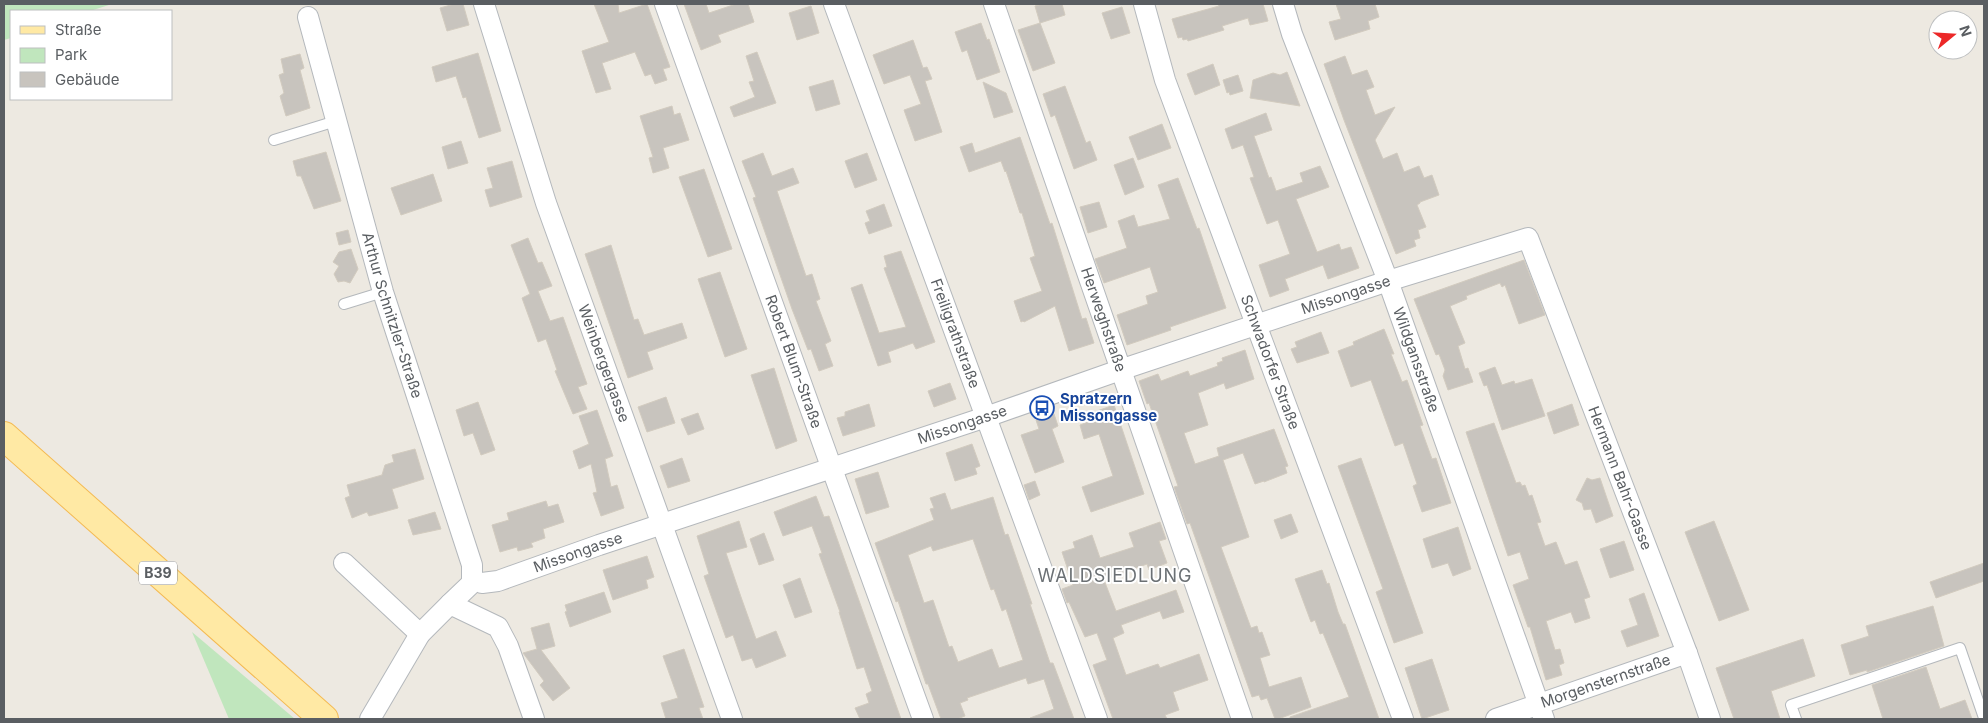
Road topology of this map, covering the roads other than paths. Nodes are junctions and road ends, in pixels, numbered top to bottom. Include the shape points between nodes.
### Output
1 (484, 4) edge
2 (665, 4) edge
3 (834, 4) edge
4 (994, 4) edge
5 (1144, 4) edge
6 (1283, 4) edge
7 (308, 18) dead end
8 (336, 121) junction
9 (274, 140) dead end
10 (1528, 238) joint
11 (1388, 282) junction
12 (383, 292) junction
13 (344, 304) dead end
14 (1257, 326) junction
15 (1120, 370) junction
16 (986, 417) junction
17 (4, 436) edge
18 (832, 469) junction
19 (661, 525) junction
20 (344, 562) dead end
21 (482, 583) dead end
22 (450, 604) junction
23 (420, 634) junction
24 (1687, 653) junction
25 (1541, 712) edge
26 (1984, 718) edge
27 (324, 719) edge
28 (370, 719) edge
29 (534, 719) edge
30 (732, 719) edge
31 (923, 719) edge
32 (1097, 719) edge
33 (1242, 719) edge
34 (1403, 719) edge
35 (1496, 719) edge
36 (1710, 719) edge
37 (1796, 719) edge

1 - 19 street, Weinbergergasse via 546,203
2 - 18 street, Robert Blum-Straße
3 - 16 street, Freiligrathstraße
4 - 15 street, Herweghstraße
5 - 14 street, Schwadorfer Straße via 1165,80
6 - 11 street, Wildgansstraße
7 - 8 street, Arthur Schnitzler-Straße
8 - 9 lane
8 - 12 street, Arthur Schnitzler-Straße
10 - 11 street, Missongasse
10 - 24 street, Hermann Bahr-Gasse
11 - 14 street, Missongasse
11 - 25 street, Wildgansstraße
12 - 13 lane
12 - 22 street, Arthur Schnitzler-Straße via 472,565 472,583
14 - 15 street, Missongasse
14 - 34 street, Schwadorfer Straße
15 - 16 street, Missongasse
15 - 33 street, Herweghstraße
16 - 18 street, Missongasse
16 - 32 street, Freiligrathstraße
17 - 27 main road, B39
18 - 19 street, Missongasse
18 - 31 street, Robert Blum-Straße
19 - 21 street, Missongasse via 498,581
19 - 30 street, Weinbergergasse
20 - 23 street
22 - 23 street, Arthur Schnitzler-Straße
22 - 29 street via 498,627
23 - 28 street, Arthur Schnitzler-Straße
24 - 25 street, Morgensternstraße
24 - 36 street, Hermann Bahr-Gasse
25 - 35 street, Morgensternstraße
26 - 37 lane via 1960,648 1791,705

